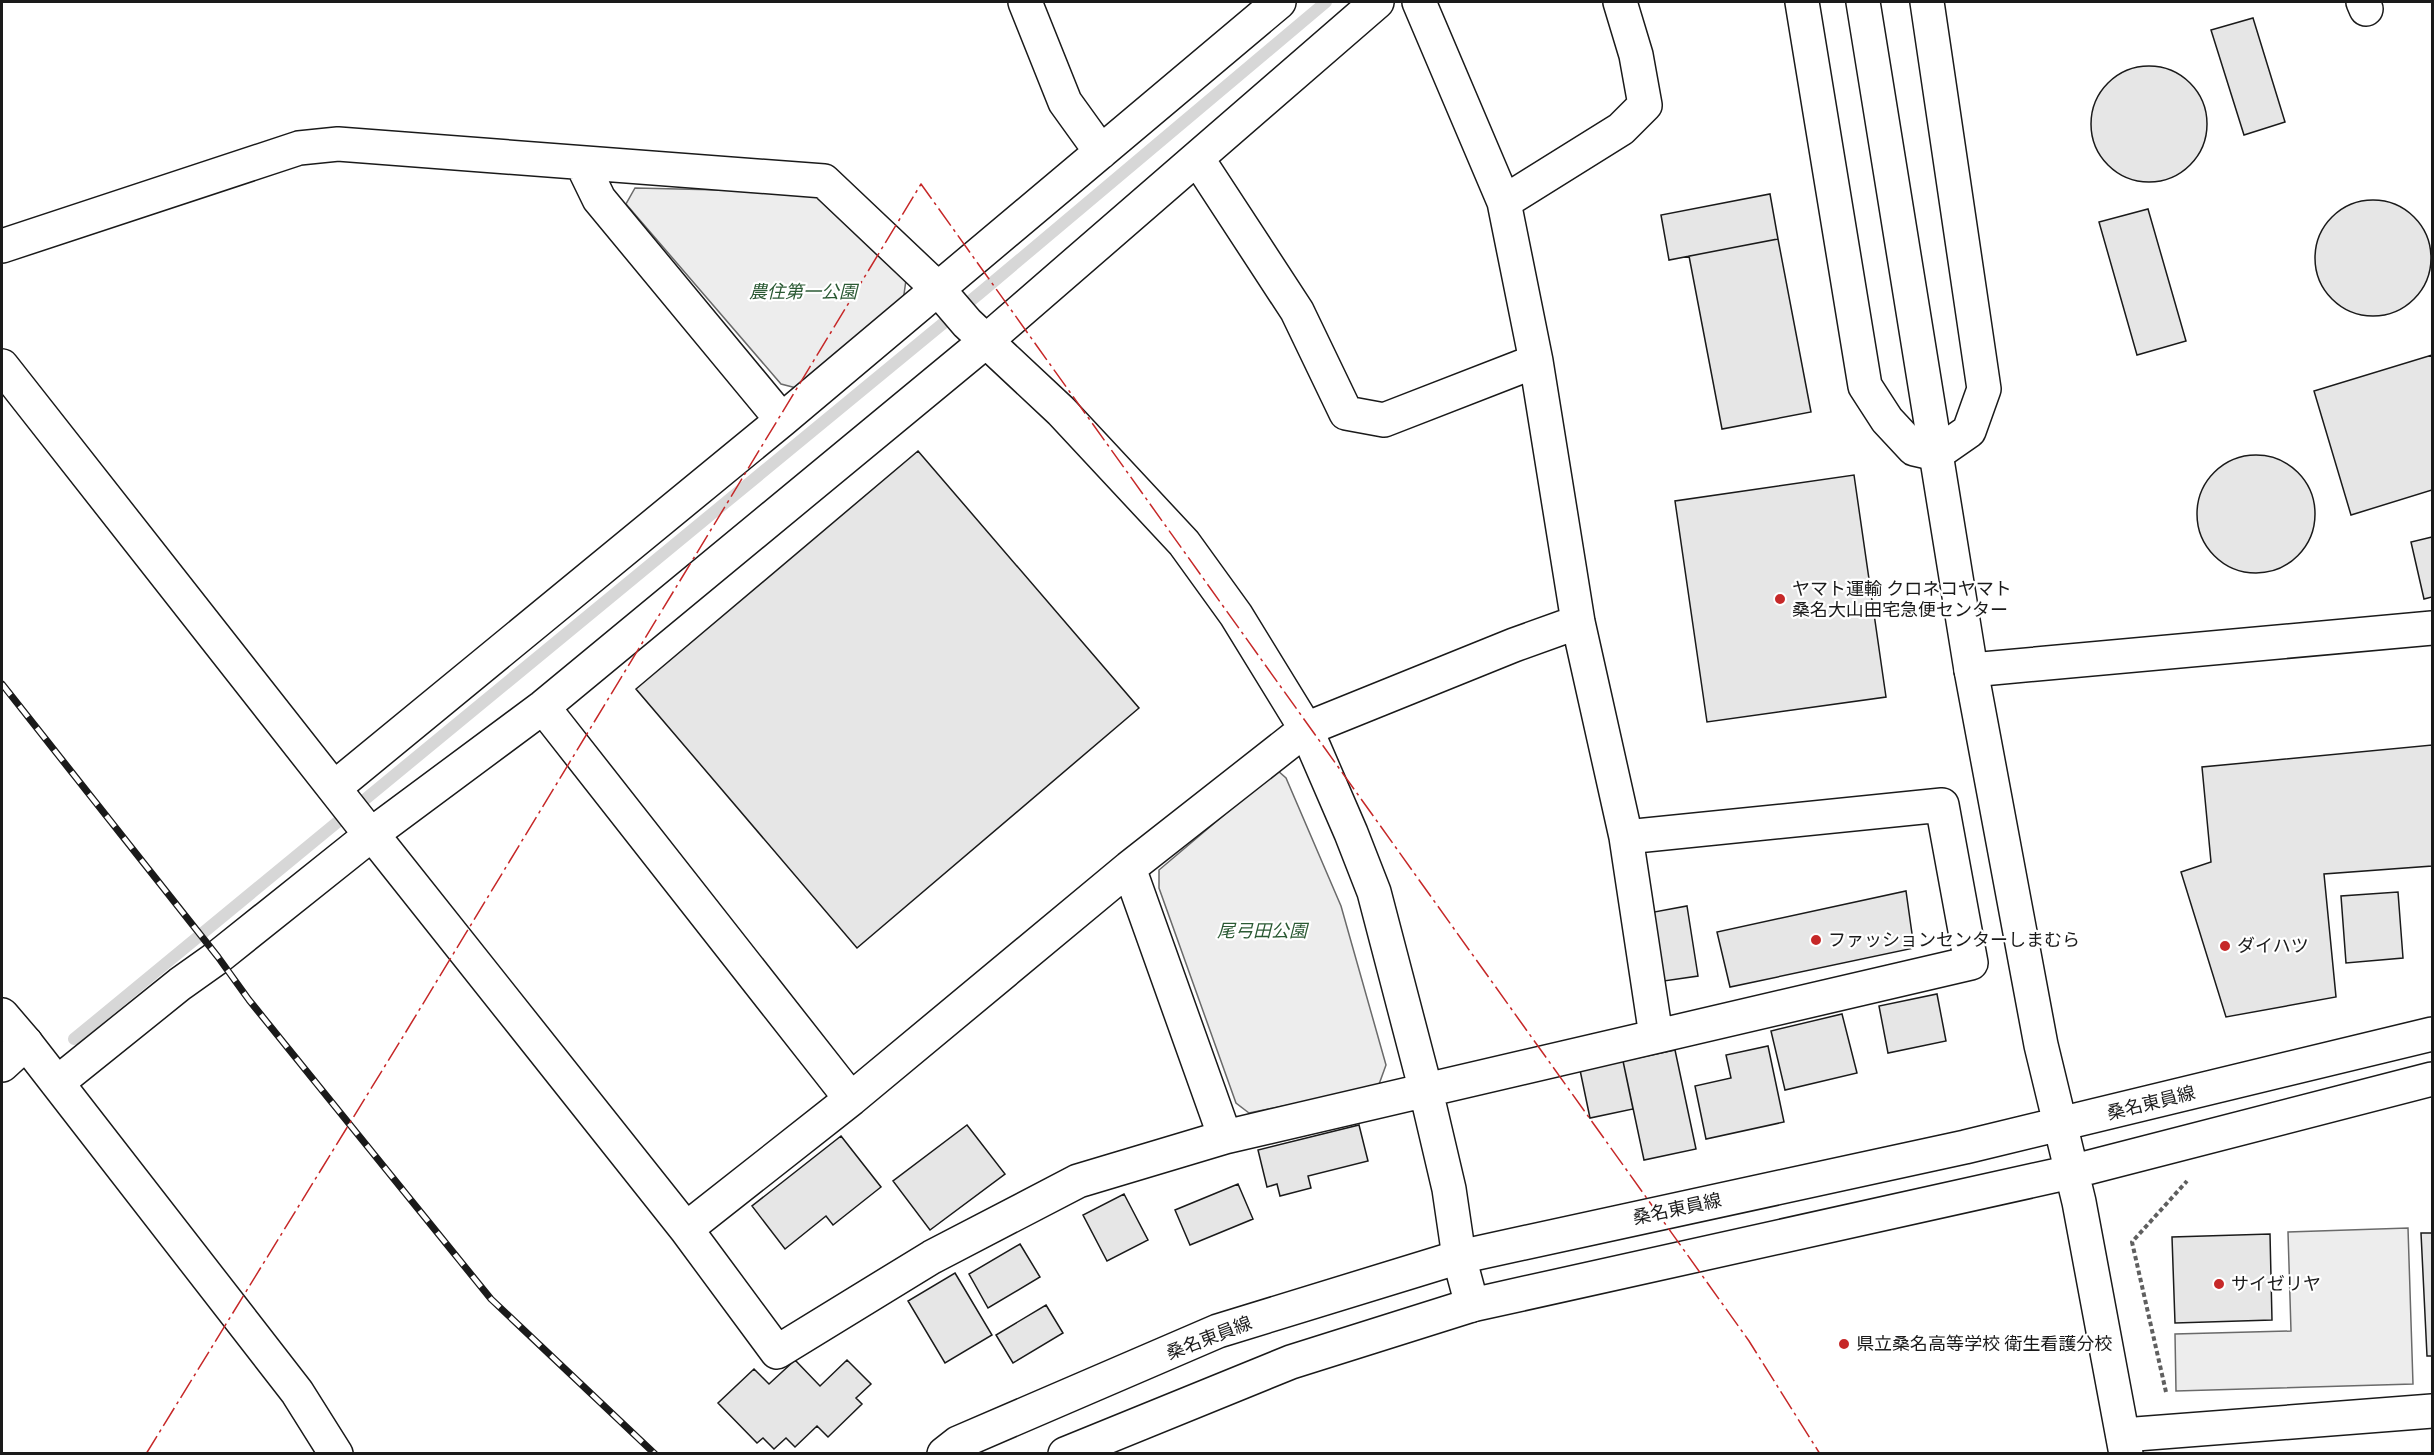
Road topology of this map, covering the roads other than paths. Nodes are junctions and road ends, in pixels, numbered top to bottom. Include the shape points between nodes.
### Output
1 (1025, 2) edge
2 (1279, 2) edge
3 (1377, 2) edge
4 (1419, 2) edge
5 (1620, 2) edge
6 (1802, 2) edge
7 (1863, 2) edge
8 (1926, 2) edge
9 (1101, 152) junction
10 (1197, 158) junction
11 (582, 164) junction
12 (1504, 202) junction
13 (2, 246) edge
14 (959, 313) junction
15 (1536, 361) junction
16 (2, 366) edge
17 (782, 420) junction
18 (1936, 454) junction
19 (1578, 622) junction
20 (2433, 627) edge
21 (1971, 670) junction
22 (543, 707) junction
23 (1306, 729) junction
24 (337, 791) junction
25 (367, 829) junction
26 (1626, 837) junction
27 (1129, 868) junction
28 (2, 1015) edge
29 (2433, 1034) edge
30 (1656, 1036) junction
31 (26, 1042) junction
32 (2, 1065) edge
33 (2433, 1079) edge
34 (57, 1083) junction
35 (1426, 1091) junction
36 (851, 1099) junction
37 (2062, 1124) junction
38 (1225, 1137) junction
39 (2071, 1172) junction
40 (686, 1229) junction
41 (1459, 1257) junction
42 (1472, 1305) junction
43 (2433, 1411) edge
44 (2124, 1444) edge
45 (336, 1454) edge
46 (945, 1454) edge
47 (1065, 1454) edge

1 - 9 street via 1065,102
2 - 9 street
3 - 10 street
4 - 12 street
5 - 12 street via 1636,55 1645,105 1621,129
6 - 18 street via 1865,386 1887,420 1914,449
7 - 18 street
8 - 18 street via 1984,389 1969,431
9 - 14 street
10 - 14 street
10 - 15 street via 1297,311 1346,413 1384,420
11 - 13 street via 338,144 299,148
11 - 14 street via 824,181
11 - 17 street via 599,199
12 - 15 street
14 - 17 street
14 - 22 street
14 - 23 street via 1061,411 1185,543 1236,615
15 - 19 street
16 - 24 street
17 - 24 street
18 - 21 street
19 - 23 street
19 - 26 street
20 - 21 street
21 - 37 street via 2041,1045
22 - 25 street
22 - 36 street
23 - 27 street
23 - 35 street via 1374,892
24 - 25 street
25 - 34 street via 218,957
25 - 40 street
26 - 30 street
26 - 30 street via 1942,805 1971,963
27 - 36 street
27 - 38 street
28 - 31 street
29 - 37 street, 桑名東員線
30 - 35 street
31 - 32 street
31 - 34 street
33 - 39 street
34 - 45 street via 297,1392
35 - 38 street
35 - 41 street via 1449,1189
36 - 40 street
37 - 39 street
37 - 41 street, 桑名東員線
38 - 40 street via 1078,1181 932,1257 777,1352
39 - 42 street
39 - 44 street
41 - 42 street
41 - 46 street, 桑名東員線 via 1218,1331 958,1443
42 - 47 street via 1291,1362
43 - 44 street

